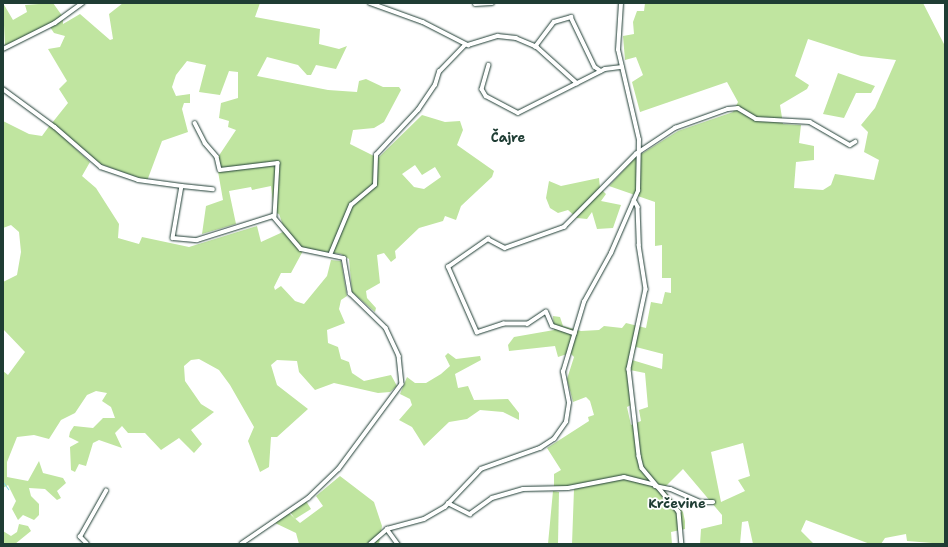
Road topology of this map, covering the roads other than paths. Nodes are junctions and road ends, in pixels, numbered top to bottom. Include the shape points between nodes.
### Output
1 (83, 3) edge
2 (370, 3) edge
3 (492, 3) edge
4 (621, 3) edge
5 (475, 4) dead end
6 (465, 44) junction
7 (535, 47) junction
8 (3, 49) edge
9 (488, 65) dead end
10 (622, 67) junction
11 (601, 71) junction
12 (577, 83) junction
13 (3, 89) edge
14 (195, 123) dead end
15 (855, 142) dead end
16 (640, 151) junction
17 (182, 186) junction
18 (213, 189) dead end
19 (634, 200) junction
20 (275, 216) junction
21 (331, 253) junction
22 (575, 334) junction
23 (654, 485) junction
24 (106, 491) dead end
25 (713, 502) dead end
26 (448, 504) junction
27 (387, 529) junction
28 (87, 544) edge
29 (242, 544) edge
30 (370, 544) edge
31 (398, 544) edge
32 (682, 544) edge

1 - 8 street via 54,23
2 - 6 street via 423,22
3 - 5 street
4 - 10 street via 618,37
6 - 7 street via 505,36
6 - 21 street via 439,72 435,85 418,110 376,155 375,186 351,205
7 - 11 street via 554,22 571,17 595,67
7 - 12 street
9 - 12 street via 482,89 486,96 518,113
10 - 11 street
10 - 16 street via 636,115
11 - 12 street
13 - 17 street via 55,127 100,167 138,180
14 - 20 street via 205,143 217,157 220,170 278,163
15 - 16 street via 850,145 810,122 756,119 734,108 675,128
16 - 19 street
16 - 22 street via 564,227 506,248 488,239 448,267 477,332 504,324 528,324 546,312 552,326
17 - 18 street
17 - 20 street via 172,231 172,237 180,241 197,240
19 - 22 street via 611,253 584,302
19 - 23 street via 638,207 638,245 646,289 629,376 639,456 642,468
20 - 21 street via 289,238 301,249
21 - 29 street via 345,259 354,298 379,318 386,328 399,356 402,384 339,470 308,498
22 - 26 street via 563,372 569,404 561,430 540,448 481,470
23 - 25 street via 671,489 700,502
23 - 26 street via 624,477 568,488 523,489 492,498 470,514
23 - 32 street via 680,512
24 - 28 street via 80,537
26 - 27 street via 431,516
27 - 30 street
27 - 31 street

